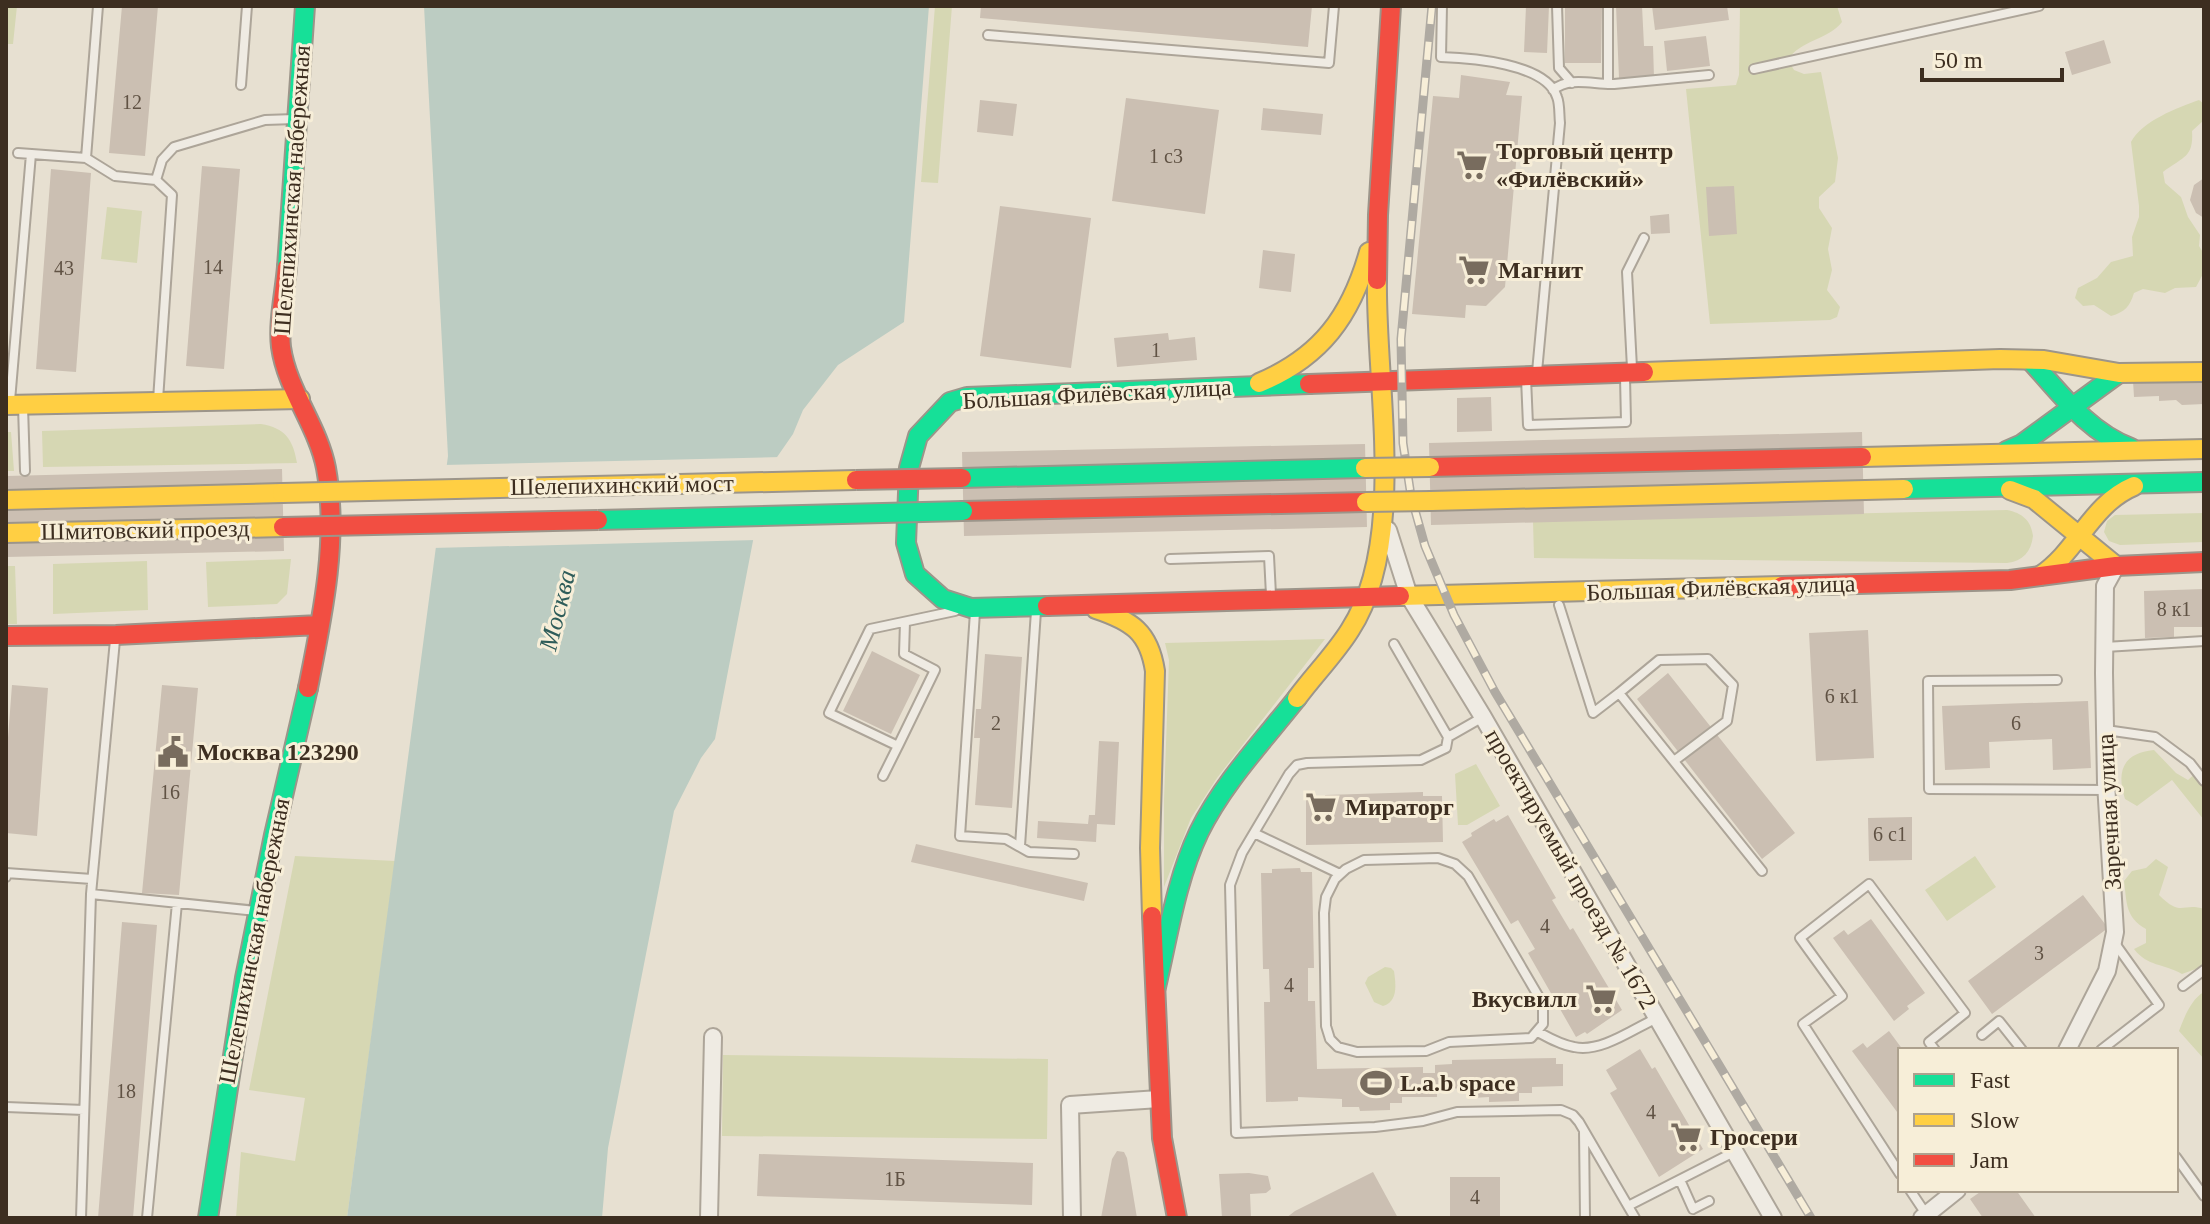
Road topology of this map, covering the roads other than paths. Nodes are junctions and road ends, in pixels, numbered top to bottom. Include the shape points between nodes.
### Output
1 (98, 6) edge
2 (247, 6) edge
3 (305, 6) edge
4 (1334, 6) edge
5 (1391, 6) edge
6 (1442, 6) edge
7 (1557, 6) edge
8 (1608, 6) edge
9 (2039, 6) edge
10 (988, 35) dead end
11 (1754, 69) dead end
12 (1709, 75) dead end
13 (1572, 83) junction
14 (1608, 84) junction
15 (241, 85) dead end
16 (1553, 90) junction
17 (296, 119) junction
18 (18, 153) dead end
19 (31, 154) junction
20 (86, 158) junction
21 (156, 180) junction
22 (1378, 215) junction
23 (1644, 238) dead end
24 (2000, 359) junction
25 (2030, 360) junction
26 (2204, 372) edge
27 (1629, 373) junction
28 (2119, 373) junction
29 (1531, 377) junction
30 (1381, 382) junction
31 (1245, 387) junction
32 (300, 399) junction
33 (158, 402) junction
34 (13, 405) edge
35 (2073, 405) junction
36 (2031, 438) junction
37 (2204, 449) edge
38 (2141, 450) junction
39 (1996, 454) junction
40 (25, 471) dead end
41 (2204, 482) edge
42 (2142, 484) junction
43 (1996, 487) junction
44 (282, 493) joint
45 (6, 500) edge
46 (2041, 504) junction
47 (1384, 514) junction
48 (283, 527) joint
49 (6, 533) edge
50 (2080, 534) junction
51 (1170, 559) dead end
52 (2204, 562) edge
53 (2116, 566) junction
54 (2040, 576) junction
55 (2019, 579) junction
56 (1409, 596) junction
57 (1365, 598) junction
58 (1272, 600) junction
59 (1082, 605) junction
60 (1559, 605) dead end
61 (1036, 606) junction
62 (973, 608) junction
63 (905, 622) junction
64 (319, 625) junction
65 (116, 635) junction
66 (6, 636) edge
67 (2204, 641) edge
68 (1394, 644) dead end
69 (2105, 647) junction
70 (2057, 680) dead end
71 (1619, 693) junction
72 (1483, 717) junction
73 (2105, 730) junction
74 (1448, 737) junction
75 (898, 746) junction
76 (1674, 761) junction
77 (883, 776) dead end
78 (2204, 781) edge
79 (2106, 790) junction
80 (1254, 833) junction
81 (1020, 846) junction
82 (1074, 854) dead end
83 (1762, 871) dead end
84 (6, 874) edge
85 (1340, 874) junction
86 (92, 879) junction
87 (91, 894) junction
88 (177, 903) junction
89 (257, 911) junction
90 (2113, 941) junction
91 (2204, 970) edge
92 (2183, 986) dead end
93 (1156, 987) junction
94 (1657, 1018) junction
95 (1538, 1032) junction
96 (1982, 1035) dead end
97 (713, 1037) dead end
98 (1934, 1048) edge
99 (2020, 1048) edge
100 (2068, 1048) edge
101 (2104, 1048) edge
102 (1159, 1099) junction
103 (6, 1107) edge
104 (84, 1110) junction
105 (1584, 1130) junction
106 (1735, 1152) junction
107 (2178, 1160) edge
108 (1898, 1171) edge
109 (1680, 1180) junction
110 (1911, 1192) edge
111 (1954, 1192) edge
112 (2204, 1196) edge
113 (1709, 1201) dead end
114 (1628, 1206) junction
115 (1924, 1216) edge
116 (81, 1218) edge
117 (147, 1218) edge
118 (208, 1218) edge
119 (709, 1218) edge
120 (1072, 1218) edge
121 (1177, 1218) edge
122 (1585, 1218) edge
123 (1635, 1218) edge
124 (1773, 1218) edge

1 - 20 lane
2 - 15 lane
3 - 17 street, Шелепихинская набережная
4 - 10 lane via 1329,63
5 - 22 street
6 - 16 lane via 1441,57 1501,64 1548,83
7 - 13 lane via 1559,68
8 - 14 lane
9 - 11 lane
12 - 14 lane
13 - 14 lane
13 - 16 lane
16 - 29 lane via 1560,123
17 - 21 lane via 265,120 174,147 162,160
17 - 32 street, Шелепихинская набережная via 281,345
18 - 19 lane
19 - 20 lane
19 - 34 lane
20 - 21 lane via 115,176
21 - 33 lane via 172,195
22 - 30 street via 1376,327
22 - 31 street via 1365,272 1332,332 1294,366
23 - 27 lane via 1627,272
24 - 25 street, Большая Филёвская улица
24 - 27 street, Большая Филёвская улица
24 - 36 street via 2027,369 2042,385 2044,412
25 - 28 street, Большая Филёвская улица
25 - 35 street
26 - 28 street, Большая Филёвская улица
27 - 29 street, Большая Филёвская улица
27 - 29 lane via 1626,422 1528,425
28 - 35 street
29 - 30 street, Большая Филёвская улица
30 - 31 street, Большая Филёвская улица
30 - 47 street
31 - 62 street, Большая Филёвская улица via 967,397 950,402 918,436 909,468 906,543 915,574 943,599
32 - 33 street
32 - 64 street, Шелепихинская набережная via 316,430 328,487 329,536
33 - 34 street
34 - 40 lane
35 - 36 street
35 - 38 street via 2107,438
36 - 39 street
37 - 38 street
38 - 39 street
39 - 44 street, Шелепихинский мост, bridge
41 - 42 street
42 - 43 street
42 - 50 street via 2109,499
43 - 46 street
43 - 48 street, Шелепихинский мост, bridge
44 - 45 street, Шмитовский проезд
46 - 50 street
46 - 55 street via 2054,528 2051,553 2035,573
47 - 56 street, проектируемый проезд № 1672
47 - 57 street
48 - 49 street, Шмитовский проезд
50 - 53 street
50 - 54 street
51 - 58 lane via 1269,556
52 - 53 street, Большая Филёвская улица
53 - 54 street, Большая Филёвская улица
53 - 69 street, Заречная улица via 2105,586
54 - 55 street, Большая Филёвская улица
55 - 56 street, Большая Филёвская улица
56 - 57 street, Большая Филёвская улица
56 - 72 street, проектируемый проезд № 1672
57 - 58 street, Большая Филёвская улица
57 - 93 street via 1351,629 1221,794 1199,832 1185,867
58 - 59 street, Большая Филёвская улица
59 - 61 street, Большая Филёвская улица
59 - 93 street via 1143,633 1153,653 1150,848
60 - 71 lane via 1593,713
61 - 62 street, Большая Филёвская улица
61 - 81 lane
62 - 63 lane
62 - 81 lane via 960,836 1006,839
63 - 75 lane via 904,654 935,670
63 - 75 lane via 870,629 829,713
64 - 65 street
64 - 89 street, Шелепихинская набережная
65 - 66 street
65 - 86 lane
67 - 69 lane
68 - 74 lane
69 - 73 street, Заречная улица
70 - 79 lane via 1928,681 1929,789
71 - 76 lane
71 - 76 lane via 1659,660 1708,659 1733,685 1727,721
72 - 74 lane
72 - 94 street, проектируемый проезд № 1672
73 - 78 lane via 2155,737 2190,763
73 - 79 street, Заречная улица
74 - 80 lane via 1446,748 1425,760 1297,765
75 - 77 lane
76 - 83 lane
79 - 90 street, Заречная улица
80 - 85 lane
80 - 105 lane via 1230,885 1236,1133 1375,1127 1457,1112 1556,1110 1573,1115
81 - 82 lane via 1029,852
84 - 86 lane
85 - 95 lane via 1364,860 1438,858 1460,867 1543,1004
85 - 95 lane via 1326,897 1324,913 1326,1026 1338,1047 1357,1052 1426,1051 1445,1043 1531,1038
86 - 87 lane
87 - 88 lane
87 - 104 lane
88 - 89 lane
88 - 117 lane
89 - 118 street, Шелепихинская набережная
90 - 100 street, Заречная улица via 2107,971
90 - 101 lane via 2159,1005
91 - 92 lane
93 - 102 street
94 - 95 lane via 1585,1048 1566,1046
94 - 106 street, проектируемый проезд № 1672
96 - 99 lane via 1999,1021
97 - 119 street
98 - 108 lane via 1929,1042 1965,1013 1869,884 1800,938 1842,996 1803,1024
102 - 120 street via 1070,1105
102 - 121 street
103 - 104 lane
104 - 116 lane
105 - 114 lane
105 - 122 lane
106 - 109 lane
106 - 124 street, проектируемый проезд № 1672
107 - 112 lane
109 - 113 lane via 1693,1209
109 - 114 lane
110 - 115 lane
111 - 115 street
114 - 123 lane

